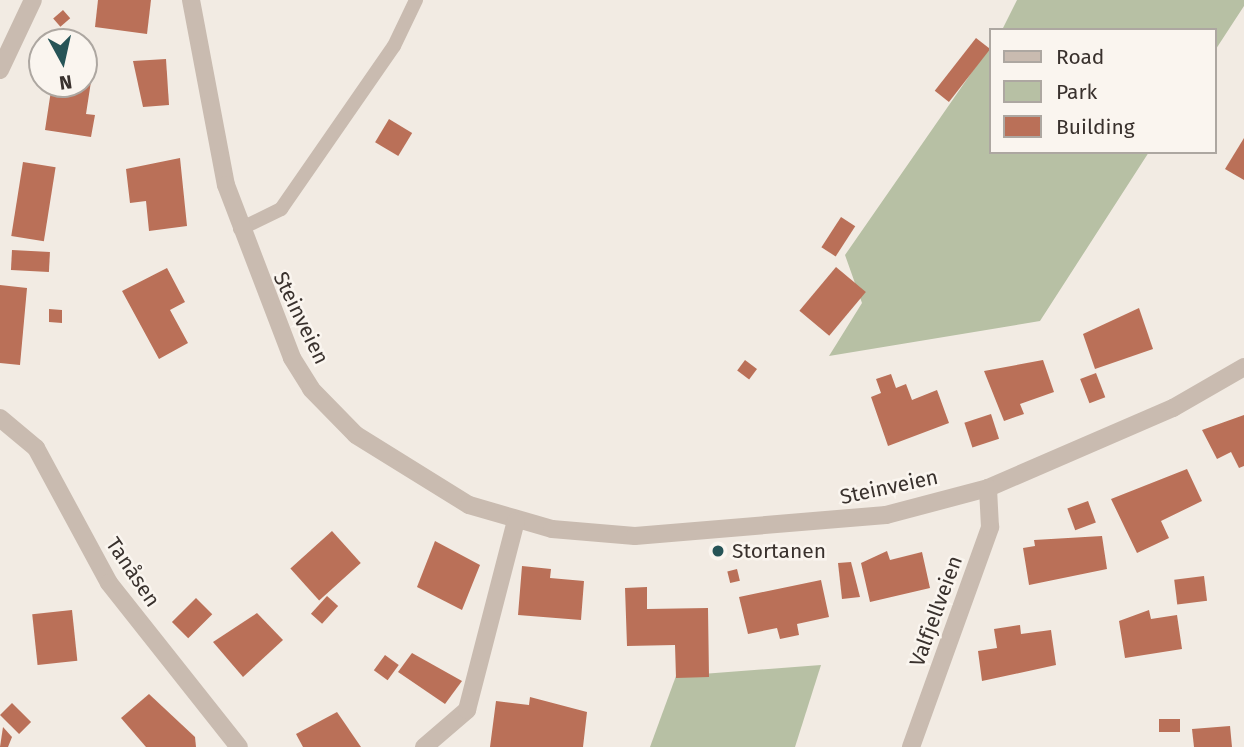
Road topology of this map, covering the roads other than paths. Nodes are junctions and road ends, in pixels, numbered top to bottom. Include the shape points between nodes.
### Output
1 (33, 0) edge
2 (191, 0) edge
3 (416, 0) edge
4 (0, 70) edge
5 (240, 229) junction
6 (1244, 367) edge
7 (0, 418) edge
8 (988, 488) junction
9 (516, 521) junction
10 (239, 747) edge
11 (424, 747) edge
12 (911, 747) edge

1 - 4 street
2 - 5 street, Steinveien via 213,126
3 - 5 lane via 394,46 281,209
5 - 9 street, Steinveien via 292,358 328,409 425,483
6 - 8 street, Steinveien via 1173,408
7 - 10 street, Tanåsen via 36,448 109,583
8 - 9 street, Steinveien via 886,515 805,527 635,536
8 - 12 street, Valfjellveien via 990,527
9 - 11 street via 467,710

